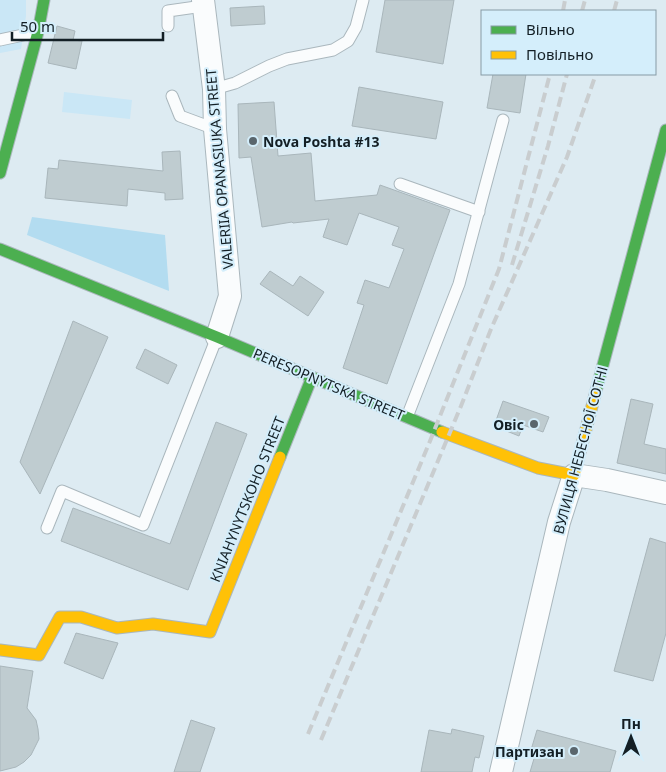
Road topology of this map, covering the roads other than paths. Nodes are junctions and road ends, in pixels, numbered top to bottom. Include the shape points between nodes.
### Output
1 (44, 0) edge
2 (363, 0) edge
3 (203, 3) edge
4 (168, 26) dead end
5 (38, 32) junction
6 (0, 40) edge
7 (214, 89) junction
8 (172, 96) dead end
9 (503, 120) dead end
10 (215, 130) junction
11 (666, 130) edge
12 (0, 173) edge
13 (400, 184) dead end
14 (478, 212) junction
15 (0, 249) edge
16 (217, 337) junction
17 (312, 377) junction
18 (406, 417) junction
19 (574, 475) junction
20 (666, 493) edge
21 (47, 528) dead end
22 (0, 650) edge
23 (501, 772) edge

1 - 5 street
2 - 7 lane via 356,27 348,41 333,50 287,59
3 - 4 lane via 168,11
3 - 7 street, VALERIIA OPANASIUKA STREET
5 - 6 lane
5 - 12 street
7 - 10 street, VALERIIA OPANASIUKA STREET
8 - 10 lane via 180,116
9 - 14 lane
10 - 16 street, VALERIIA OPANASIUKA STREET via 230,296
11 - 19 street, ВУЛИЦЯ НЕБЕСНОЇ СОТНІ
13 - 14 lane
14 - 18 lane via 459,284
15 - 16 street, PERESOPNYTSKA STREET
16 - 17 street, PERESOPNYTSKA STREET
16 - 21 lane via 143,525 62,492
17 - 18 street, PERESOPNYTSKA STREET
17 - 22 street, KNIAHYNYTSKOHO STREET via 210,632 153,624 116,628 81,617 60,617 39,655
18 - 19 street, PERESOPNYTSKA STREET via 518,462
19 - 20 street, PERESOPNYTSKA STREET
19 - 23 street, ВУЛИЦЯ НЕБЕСНОЇ СОТНІ via 559,522

